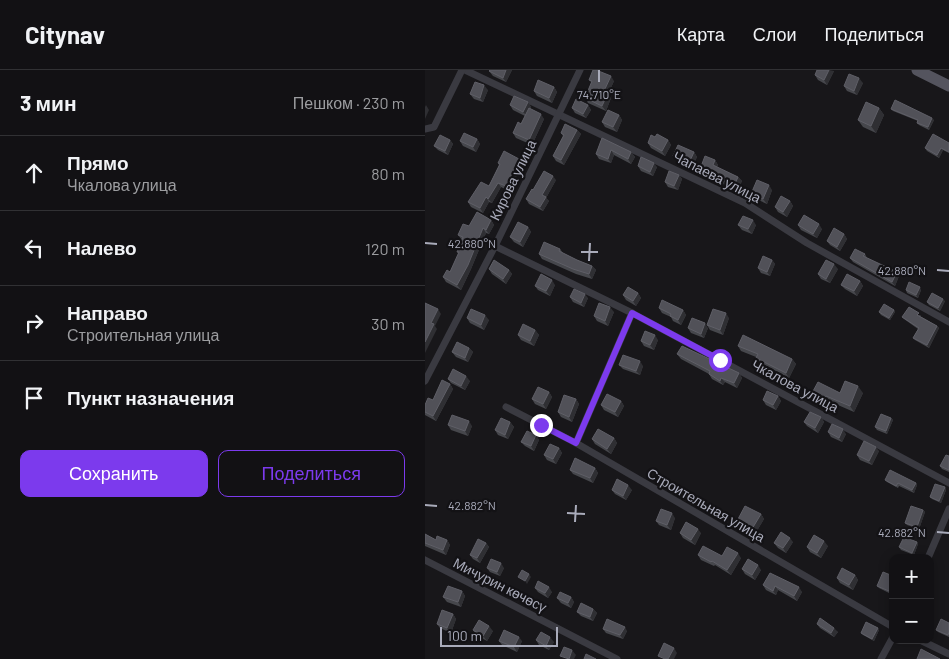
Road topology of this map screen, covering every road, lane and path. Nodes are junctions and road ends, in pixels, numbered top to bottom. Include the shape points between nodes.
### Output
1 (464, 70) edge
2 (580, 70) edge
3 (917, 70) edge
4 (949, 86) edge
5 (559, 114) junction
6 (425, 129) edge
7 (495, 246) junction
8 (632, 313) junction
9 (949, 322) edge
10 (425, 381) edge
11 (506, 407) dead end
12 (576, 443) junction
13 (949, 483) edge
14 (949, 508) edge
15 (930, 554) edge
16 (425, 560) edge
17 (889, 625) edge
18 (889, 644) edge
19 (928, 644) edge
20 (949, 654) edge
21 (617, 659) edge
22 (881, 659) edge

1 - 5 street, Чапаева улица
1 - 6 street via 434,127
2 - 5 street, Кирова улица
3 - 4 main road
5 - 7 street, Кирова улица
5 - 9 street, Чапаева улица via 745,203 807,243
7 - 8 street, Чкалова улица
7 - 10 street, Кирова улица
8 - 12 street
8 - 13 street, Чкалова улица
11 - 12 street, Строительная улица
12 - 17 street, Строительная улица
14 - 15 street
16 - 21 street, Мичурин көчөсү
18 - 22 street
19 - 20 street

